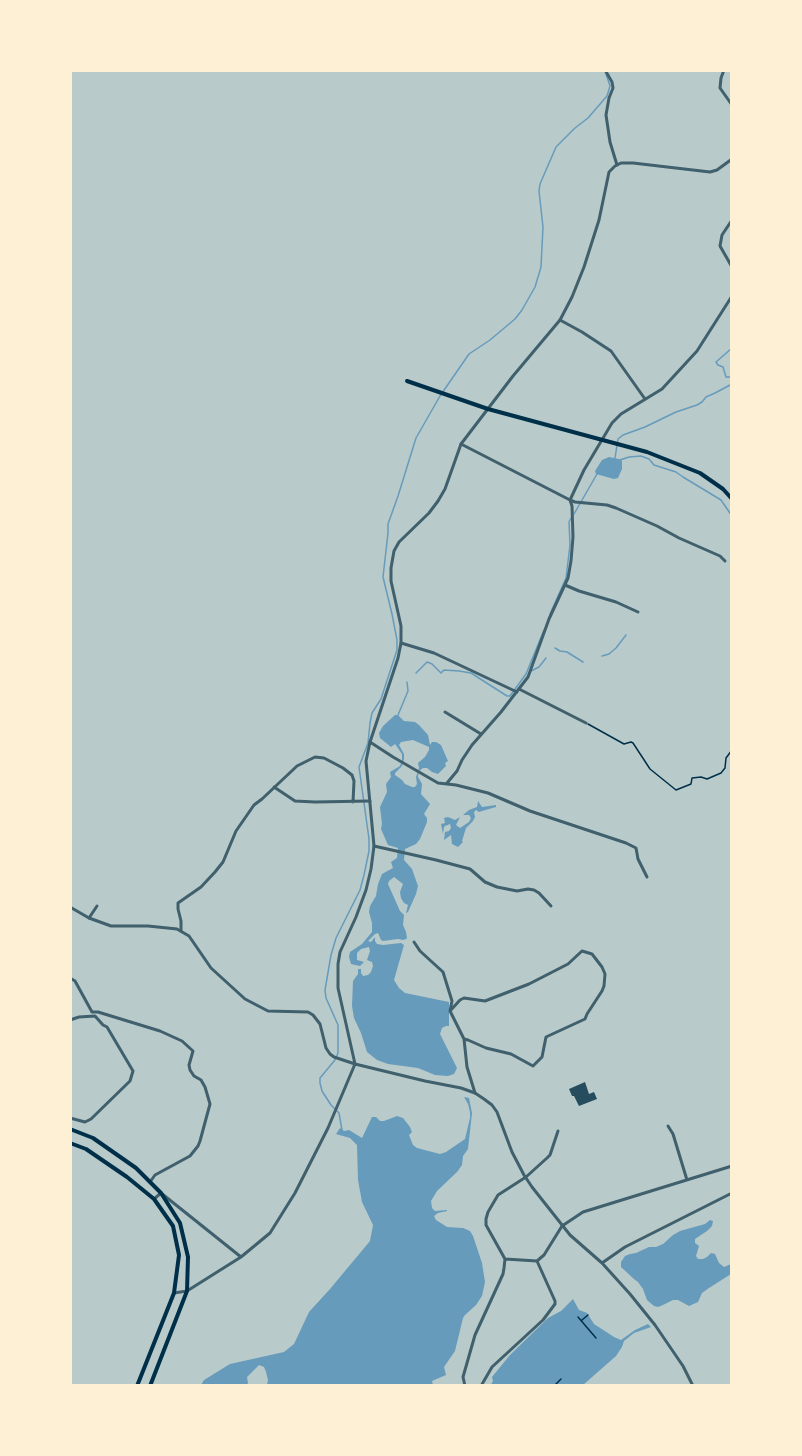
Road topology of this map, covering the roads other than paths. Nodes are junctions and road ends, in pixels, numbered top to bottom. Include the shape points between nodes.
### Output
1 (605, 70) edge
2 (724, 70) edge
3 (732, 105) edge
4 (731, 159) edge
5 (617, 165) junction
6 (732, 220) edge
7 (732, 267) edge
8 (732, 296) edge
9 (560, 320) junction
10 (407, 381) dead end
11 (645, 399) junction
12 (488, 409) junction
13 (602, 439) junction
14 (461, 444) junction
15 (732, 499) edge
16 (570, 500) junction
17 (725, 561) dead end
18 (565, 585) junction
19 (638, 612) dead end
20 (401, 643) junction
21 (516, 691) junction
22 (445, 712) dead end
23 (586, 723) road end
24 (481, 734) junction
25 (370, 742) junction
26 (447, 783) junction
27 (274, 787) junction
28 (370, 801) junction
29 (353, 802) junction
30 (374, 846) junction
31 (647, 877) dead end
32 (97, 906) dead end
33 (551, 906) dead end
34 (70, 907) edge
35 (89, 918) junction
36 (181, 931) junction
37 (414, 942) dead end
38 (70, 978) edge
39 (450, 1011) junction
40 (94, 1014) junction
41 (70, 1020) edge
42 (464, 1039) junction
43 (355, 1064) junction
44 (475, 1093) junction
45 (72, 1119) edge
46 (668, 1126) dead end
47 (71, 1130) edge
48 (558, 1131) dead end
49 (70, 1143) edge
50 (732, 1166) edge
51 (526, 1178) junction
52 (687, 1180) junction
53 (150, 1182) junction
54 (161, 1193) junction
55 (732, 1193) edge
56 (154, 1199) junction
57 (562, 1226) junction
58 (241, 1257) junction
59 (505, 1259) junction
60 (537, 1261) junction
61 (602, 1263) junction
62 (187, 1291) junction
63 (174, 1293) junction
64 (137, 1386) edge
65 (150, 1386) edge
66 (465, 1386) edge
67 (481, 1386) edge
68 (693, 1386) edge

1 - 5 street via 613,88 606,115
2 - 3 street via 720,88
4 - 5 street via 710,172 633,163
5 - 9 street via 609,172 584,267
6 - 7 street via 720,246
8 - 11 street via 698,351 662,389
9 - 11 street via 611,351
9 - 12 street
10 - 12 main road
11 - 13 street via 621,414
12 - 13 main road
12 - 14 street
13 - 15 main road via 700,473
13 - 16 street
14 - 16 street
14 - 20 street via 438,501 394,551 391,581
16 - 17 street via 616,508
16 - 18 street via 571,561
18 - 19 street
18 - 21 street via 530,671
20 - 21 street via 434,653
20 - 25 street
21 - 23 street
21 - 24 street
22 - 24 street
24 - 26 street
25 - 26 street via 422,775
25 - 28 street via 366,761
26 - 31 street via 488,793 626,843 636,848
27 - 29 street via 295,801
27 - 29 street via 297,766 315,757 324,758 352,775
27 - 36 street via 254,805 215,872 178,903
28 - 29 street
28 - 30 street
30 - 33 street via 470,869 497,887 534,890
30 - 43 street via 366,890 338,964 338,988
32 - 35 street
34 - 35 street
35 - 36 street via 111,926
36 - 43 street via 189,936 211,968 245,999 268,1011 308,1012 322,1027 328,1051
37 - 39 street via 443,972 452,1001
38 - 40 street
39 - 42 street
39 - 42 street via 460,999 485,1001 529,984 568,964 582,951 592,954 601,966 604,986 585,1019 546,1037 542,1057 533,1066 511,1054
40 - 41 street
40 - 45 street via 107,1027 133,1075 87,1122
40 - 53 street via 99,1012 182,1041 193,1051 190,1070 205,1087 210,1104 198,1146 190,1156 155,1175
42 - 44 street
43 - 44 street
43 - 58 street via 295,1193 270,1233
44 - 51 street via 497,1112
45 - 47 street
46 - 52 street
47 - 53 main road via 93,1138
48 - 51 street via 550,1155
49 - 56 main road via 86,1149
50 - 52 street
51 - 57 street
51 - 59 street via 498,1195 486,1219
52 - 57 street via 583,1212
53 - 54 main road
54 - 56 street
54 - 58 street
54 - 62 main road via 180,1223 188,1257
55 - 61 street via 625,1247
56 - 63 main road via 173,1226 179,1255
57 - 60 street
57 - 61 street
58 - 62 street
59 - 60 street
59 - 66 street via 503,1275 476,1335 463,1377
60 - 67 street via 555,1304 492,1367
61 - 68 street via 655,1325
62 - 63 street
62 - 65 main road
63 - 64 main road

